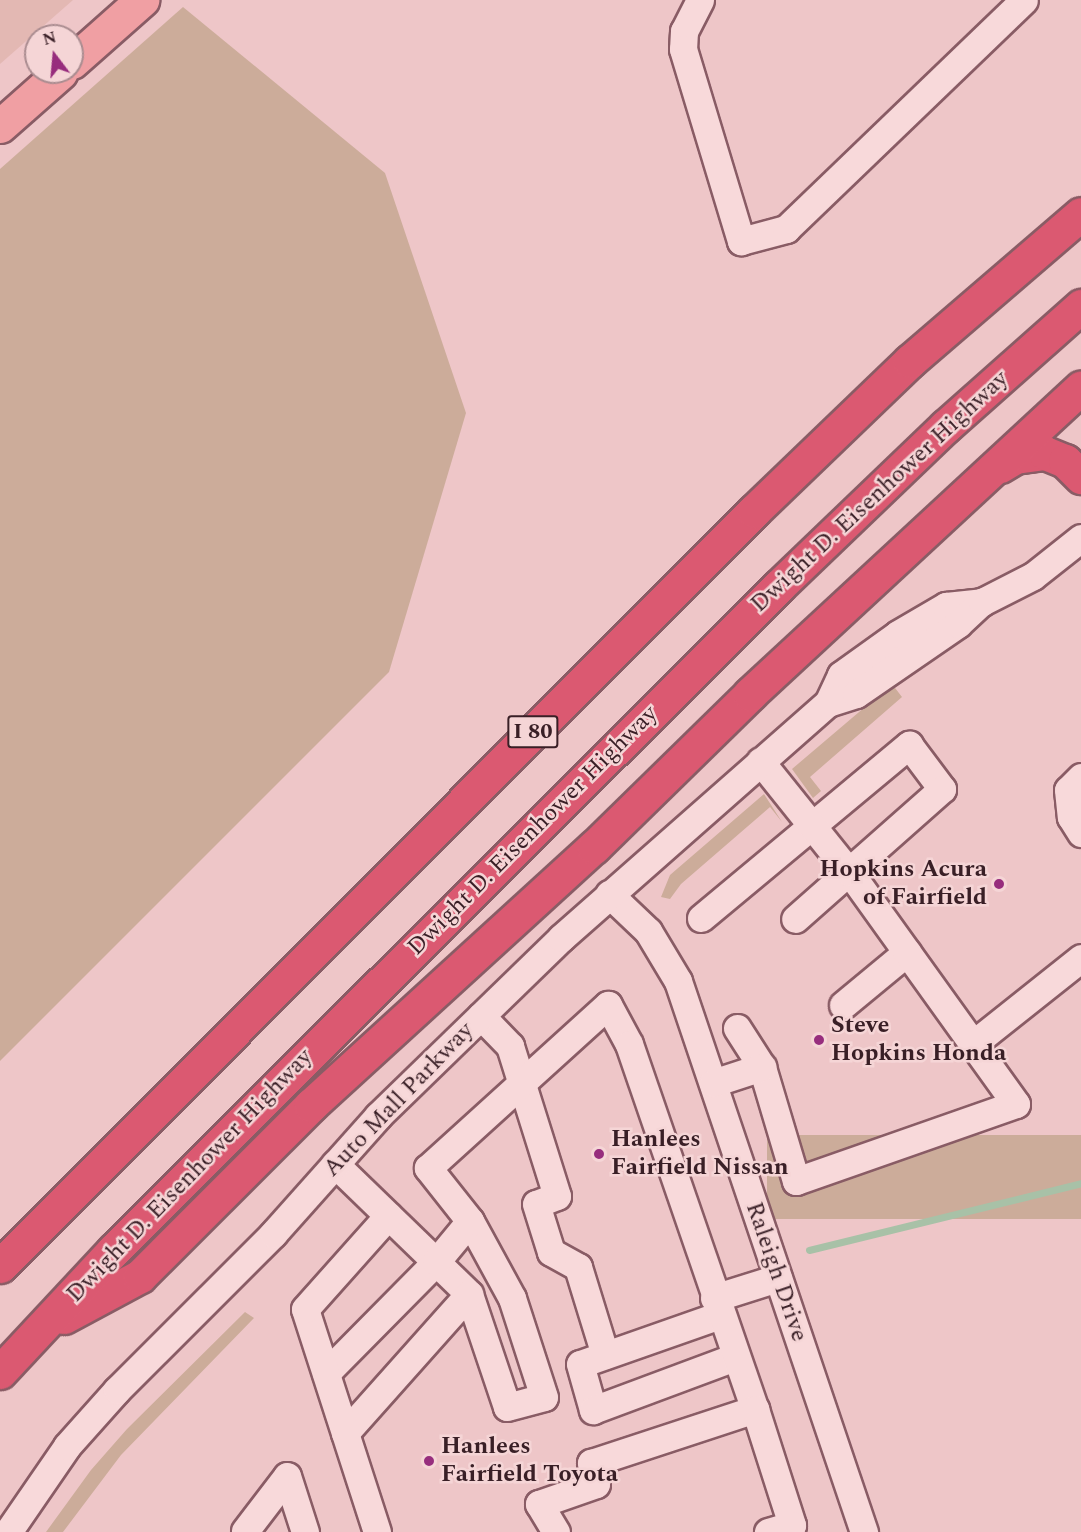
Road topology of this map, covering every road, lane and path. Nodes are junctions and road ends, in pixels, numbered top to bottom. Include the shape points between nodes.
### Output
1 (142, 0) edge
2 (700, 0) edge
3 (1024, 0) edge
4 (84, 51) edge
5 (47, 84) edge
6 (0, 126) edge
7 (1081, 214) edge
8 (1081, 306) edge
9 (1081, 387) edge
10 (988, 472) junction
11 (1081, 477) edge
12 (1081, 538) edge
13 (760, 761) junction
14 (1081, 777) edge
15 (811, 825) junction
16 (1081, 832) edge
17 (849, 872) junction
18 (609, 894) junction
19 (701, 918) dead end
20 (795, 919) dead end
21 (907, 952) junction
22 (1081, 958) edge
23 (843, 1005) dead end
24 (482, 1016) junction
25 (737, 1028) dead end
26 (973, 1044) junction
27 (762, 1067) junction
28 (521, 1082) junction
29 (713, 1083) junction
30 (335, 1164) junction
31 (388, 1216) junction
32 (470, 1221) junction
33 (436, 1262) junction
34 (0, 1266) edge
35 (778, 1278) junction
36 (469, 1294) junction
37 (717, 1306) junction
38 (44, 1328) junction
39 (605, 1355) junction
40 (735, 1357) junction
41 (0, 1372) edge
42 (326, 1373) junction
43 (755, 1409) junction
44 (345, 1433) junction
45 (8, 1532) edge
46 (245, 1532) edge
47 (305, 1532) edge
48 (377, 1532) edge
49 (555, 1532) edge
50 (768, 1532) edge
51 (864, 1532) edge

1 - 4 main road
2 - 3 street via 684,31 683,49 741,241 786,229
5 - 6 main road
7 - 34 highway, I 80 via 910,361 754,512
8 - 38 highway, Dwight D. Eisenhower Highway via 946,426 779,586 113,1251
9 - 10 highway
10 - 11 highway via 1015,457 1045,453 1065,461
10 - 38 highway via 594,848 311,1105 141,1276
12 - 13 street, Auto Mall Parkway via 1033,576 982,602 946,606 898,634 841,675 828,703
13 - 15 street
13 - 18 street, Auto Mall Parkway
14 - 16 street via 1068,790 1071,817
15 - 17 street
15 - 17 street via 909,745 942,789
15 - 19 street
17 - 20 street
17 - 21 street
18 - 24 street, Auto Mall Parkway
18 - 29 street, Raleigh Drive via 648,931 664,954 678,981
21 - 23 street
21 - 26 street
22 - 26 street
24 - 28 street via 510,1046
24 - 30 street, Auto Mall Parkway via 378,1116
25 - 27 street
26 - 27 street via 1016,1104 796,1181
27 - 29 street
28 - 32 street via 428,1168
28 - 37 street via 608,1005 629,1044
28 - 39 street via 557,1196 536,1204 551,1252 578,1267
29 - 35 street, Raleigh Drive
30 - 31 street
30 - 45 street, Auto Mall Parkway via 67,1446
31 - 33 street
31 - 42 street via 305,1309
32 - 33 street
32 - 36 street via 512,1298 544,1397 507,1407
33 - 36 street
33 - 42 street
35 - 37 street
35 - 51 street, Raleigh Drive
36 - 44 street
37 - 39 street
37 - 40 street
38 - 41 highway, Dwight D. Eisenhower Highway
39 - 40 street via 580,1364 593,1410
40 - 43 street
42 - 44 street
43 - 49 street via 591,1463 596,1484 539,1504
43 - 50 street via 792,1525
44 - 48 street
46 - 47 street via 287,1476

